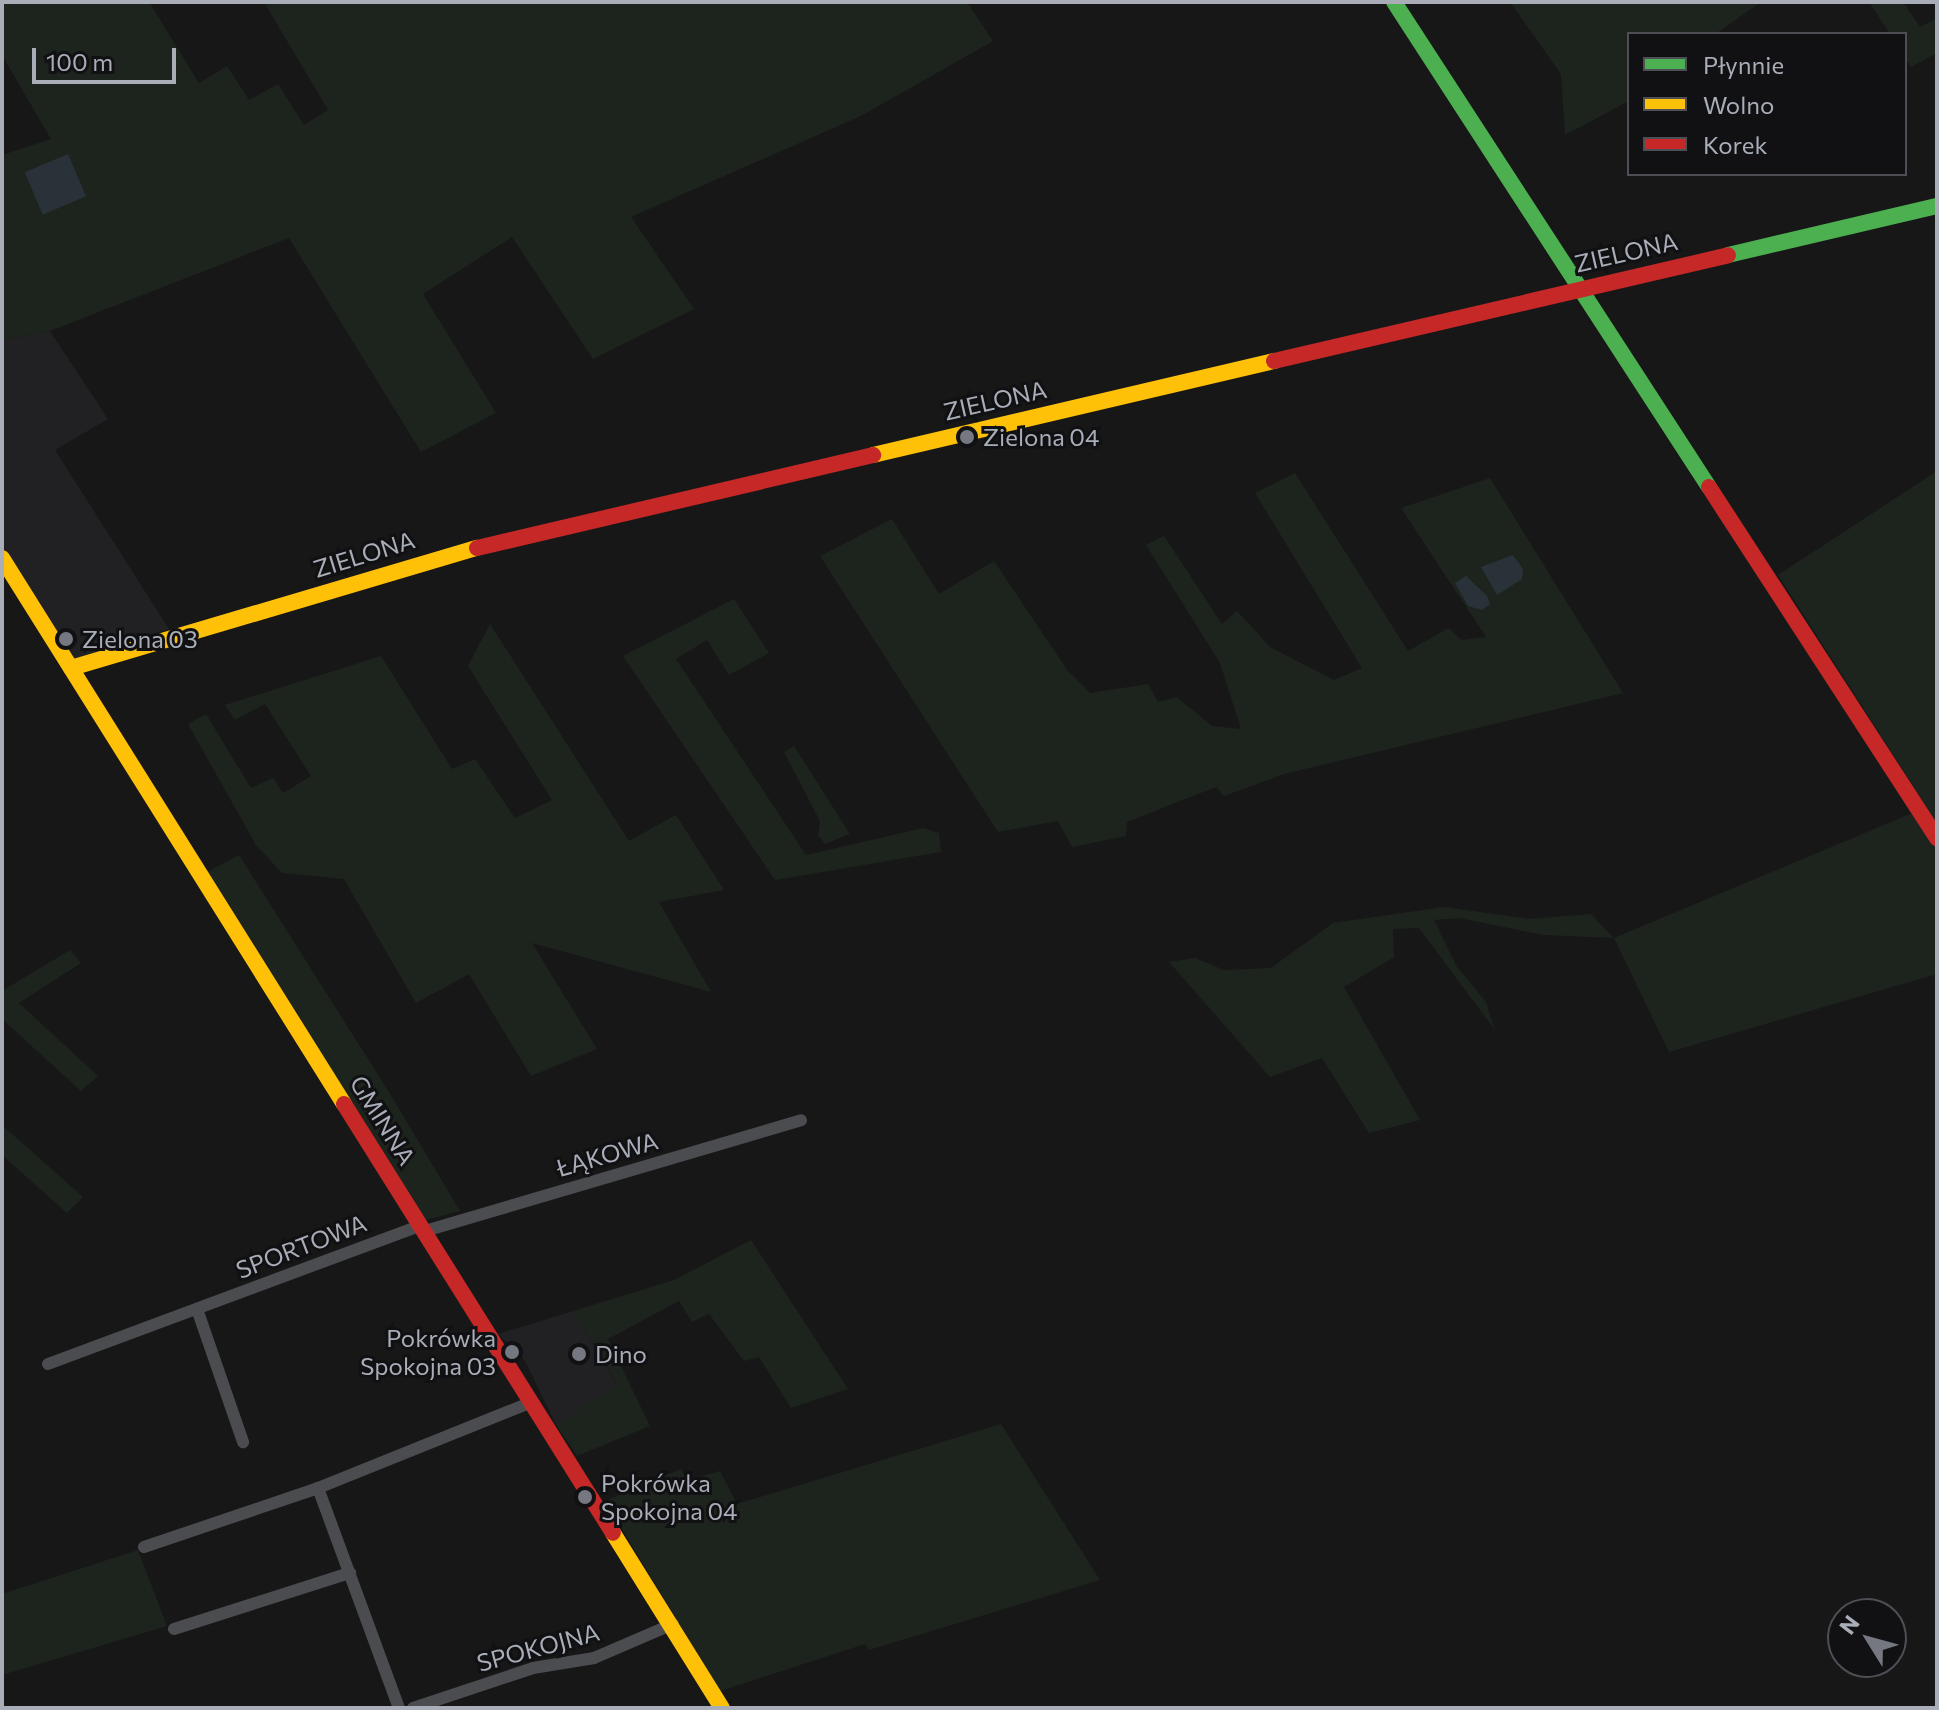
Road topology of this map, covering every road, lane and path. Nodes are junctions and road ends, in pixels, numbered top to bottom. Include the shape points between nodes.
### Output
1 (1394, 2) edge
2 (1937, 206) edge
3 (1582, 287) junction
4 (2, 558) edge
5 (71, 668) junction
6 (1937, 838) edge
7 (801, 1120) dead end
8 (423, 1228) junction
9 (197, 1309) junction
10 (48, 1364) dead end
11 (532, 1402) junction
12 (243, 1442) dead end
13 (318, 1488) junction
14 (144, 1547) dead end
15 (350, 1573) junction
16 (673, 1624) junction
17 (174, 1629) dead end
18 (399, 1708) edge
19 (413, 1708) edge
20 (722, 1708) edge

1 - 3 street
2 - 3 street, ZIELONA
3 - 5 street, ZIELONA via 428,559
3 - 6 street
4 - 5 street, GMINNA
5 - 8 street, GMINNA
7 - 8 street, ŁĄKOWA
8 - 9 street, SPORTOWA
8 - 11 street, GMINNA
9 - 10 street, SPORTOWA
9 - 12 street
11 - 13 street
11 - 16 street, GMINNA
13 - 14 street
13 - 15 street
15 - 17 street
15 - 18 street
16 - 19 street, SPOKOJNA via 594,1658 533,1668
16 - 20 street, GMINNA

